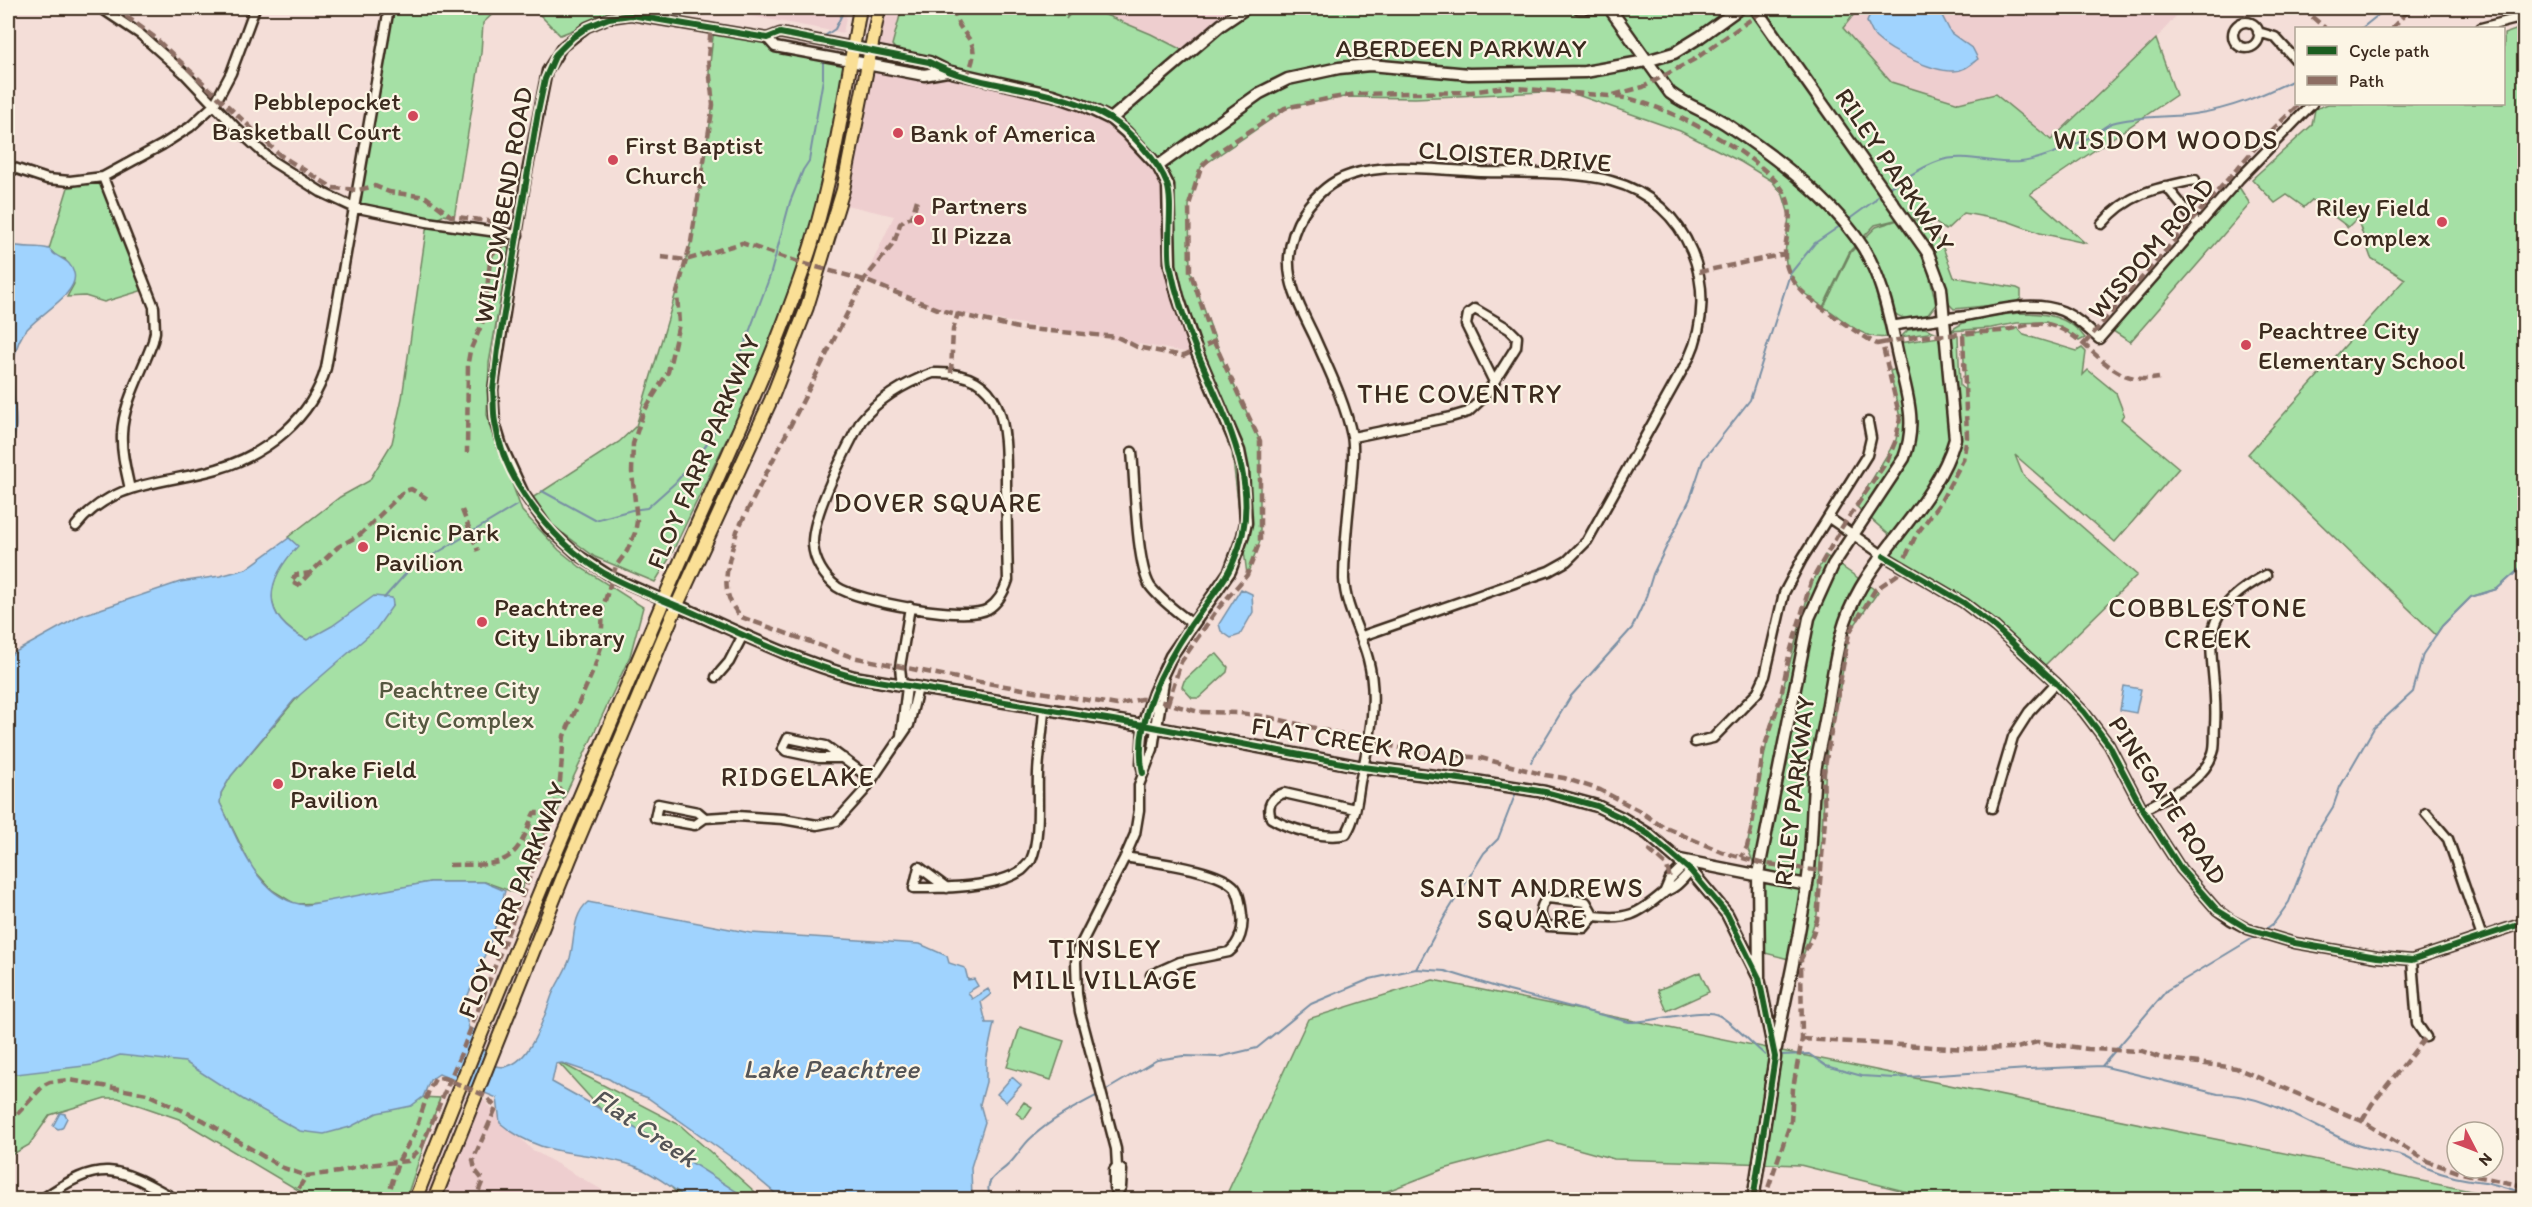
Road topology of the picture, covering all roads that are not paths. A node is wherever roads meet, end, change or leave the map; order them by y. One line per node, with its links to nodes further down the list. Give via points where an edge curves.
1 (101, 8): 24 (street, via 140,34)
2 (255, 8): 24 (street, via 231,73)
3 (389, 8): 32 (street)
4 (642, 8): 12 (street)
5 (860, 8): 17 (main road, FLOY FARR PARKWAY)
6 (879, 8): 18 (main road, FLOY FARR PARKWAY)
7 (1246, 8): 26 (street)
8 (1579, 8): 9 (street, ABERDEEN PARKWAY)
9 (1613, 8): 21 (street, RILEY PARKWAY)
10 (1740, 8): 21 (street, ABERDEEN PARKWAY, via 1674,53)
11 (1755, 8): 36 (street, RILEY PARKWAY, via 1928,253 1939,280)
12 (647, 16): 16 (street, WILLOWBEND ROAD); 35 (street, WILLOWBEND ROAD, via 620,16 587,27 566,43 550,64)
13 (2524, 17): 14 (street)
14 (2485, 27)
15 (2258, 32): 19 (street, via 2276,37)
16 (767, 38): 17 (street, WILLOWBEND ROAD, via 780,33); 20 (street, WILLOWBEND ROAD, via 775,47)
17 (853, 47): 18 (street); 20 (main road, FLOY FARR PARKWAY)
18 (872, 50): 22 (main road, FLOY FARR PARKWAY); 23 (street, via 929,62)
19 (2295, 59)
20 (850, 61): 22 (street); 48 (main road, FLOY FARR PARKWAY, via 823,202 798,284)
21 (1646, 61): 28 (street, ABERDEEN PARKWAY, via 1586,72 1469,75 1370,65 1314,73 1288,79 1260,93); 37 (street, RILEY PARKWAY, via 1670,93 1755,144 1838,216 1871,261)
22 (869, 64): 23 (street, via 924,75); 49 (main road, FLOY FARR PARKWAY, via 843,189 807,307 771,400)
23 (947, 71): 26 (street, via 1053,95)
24 (214, 105): 29 (street, via 190,127); 32 (street, via 272,161)
25 (2311, 105): 34 (street, WISDOM ROAD)
26 (1111, 119): 28 (street)
27 (8, 166): 29 (street, via 53,180)
28 (1158, 166): 51 (street, via 1168,185 1169,252 1178,297 1243,471 1243,536 1230,571)
29 (103, 177): 42 (street, via 154,307 153,341 124,419 124,464)
30 (2195, 180): 31 (street)
31 (2166, 186): 33 (street, via 2124,201); 34 (street)
32 (353, 207): 35 (street); 42 (street, via 326,368 309,406 285,432 241,459 217,469)
33 (2102, 224)
34 (2199, 226): 36 (street, WISDOM ROAD, via 2099,339 2073,317 2043,307 2006,307)
35 (518, 235): 48 (street, WILLOWBEND ROAD, via 494,390 495,423 507,460 548,528 578,555 612,578)
36 (1944, 318): 37 (street, WISDOM ROAD); 46 (street, RILEY PARKWAY, via 1955,439 1932,490)
37 (1891, 326): 45 (street, RILEY PARKWAY, via 1908,398 1910,441 1900,465)
38 (1494, 382): 38 (street, via 1516,347 1517,337 1475,309 1468,314 1466,325); 40 (street, via 1468,412)
39 (1868, 422): 43 (street, via 1871,438 1867,455)
40 (1353, 437): 53 (street, CLOISTER DRIVE, via 1344,584); 53 (street, CLOISTER DRIVE, via 1290,273 1289,256 1300,221 1313,201 1337,180 1383,169 1430,169 1612,181 1664,210 1689,245 1703,299 1695,346 1579,551 1534,578)
41 (1132, 452): 51 (street, via 1146,576 1159,595)
42 (130, 489): 44 (street, via 87,512)
43 (1829, 518): 45 (street, PINEGATE ROAD); 61 (street, via 1785,593 1765,676 1757,693 1713,738)
44 (76, 526)
45 (1853, 534): 46 (street, PINEGATE ROAD); 73 (street, RILEY PARKWAY, via 1825,579 1809,618)
46 (1884, 556): 56 (street, PINEGATE ROAD, via 1964,603); 74 (street, RILEY PARKWAY, via 1851,608 1840,641 1815,770)
47 (2265, 575): 68 (street, via 2235,593 2213,626 2213,753 2183,789)
48 (664, 600): 49 (street, FLAT CREEK ROAD); 87 (main road, FLOY FARR PARKWAY, via 484,1026)
49 (677, 605): 52 (street, FLAT CREEK ROAD); 88 (main road, FLOY FARR PARKWAY)
50 (910, 607): 50 (street, via 862,598 828,580 816,559 814,535 848,447 870,409 913,380 933,373 960,375 993,396 1004,421 1008,580 996,602 973,614); 57 (street, via 900,667)
51 (1192, 624): 54 (street)
52 (743, 635): 55 (street); 57 (street, FLAT CREEK ROAD, via 826,669)
53 (1362, 636): 63 (street, CLOISTER DRIVE, via 1374,701)
54 (1163, 675): 59 (street); 60 (street)
55 (716, 677)
56 (2056, 683): 67 (street, via 2025,717 2013,737); 68 (street, PINEGATE ROAD, via 2109,746)
57 (909, 687): 58 (street, FLAT CREEK ROAD); 65 (street, via 909,725)
58 (1044, 709): 59 (street, FLAT CREEK ROAD); 75 (street, via 1031,861 1021,871 1000,879)
59 (1143, 725): 60 (street, FLAT CREEK ROAD); 64 (street)
60 (1156, 728): 63 (street, FLAT CREEK ROAD); 64 (street, via 1153,749)
61 (1695, 742)
62 (843, 758): 62 (street, via 826,746 788,738 783,748 819,758); 65 (street)
63 (1364, 767): 66 (street, CLOISTER DRIVE); 72 (street, FLAT CREEK ROAD, via 1475,781 1597,806 1648,834)
64 (1143, 772): 71 (street, via 1137,822)
65 (872, 780): 70 (street, via 849,810 827,824 765,817)
66 (1355, 808): 66 (street, CLOISTER DRIVE, via 1284,793 1272,800 1269,812 1271,818 1291,828 1336,837 1346,834)
67 (1992, 808)
68 (2143, 810): 79 (street, PINEGATE ROAD, via 2198,890 2217,910 2254,931 2295,943)
69 (2426, 813): 78 (street, via 2448,839)
70 (705, 818): 70 (street, via 695,825 655,818 658,804)
71 (1125, 857): 80 (street, via 1222,878 1235,889 1241,907 1242,930 1229,952 1180,962); 84 (street, via 1083,937 1076,962 1077,994 1116,1149 1114,1188)
72 (1685, 865): 73 (street); 76 (street, via 1675,886 1647,908 1618,918); 81 (street, FLAT CREEK ROAD, via 1727,914)
73 (1758, 874): 74 (street); 81 (street, RILEY PARKWAY)
74 (1806, 885): 83 (street, RILEY PARKWAY)
75 (947, 888)
76 (1594, 916): 76 (street, via 1586,902 1547,898 1541,908 1543,923 1548,926 1584,928)
77 (2524, 923): 78 (street, PINEGATE ROAD)
78 (2482, 937): 79 (street, PINEGATE ROAD)
79 (2412, 960): 82 (street, via 2417,1024)
80 (1151, 975)
81 (1759, 978): 83 (street, FLAT CREEK ROAD)
82 (2426, 1037)
83 (1775, 1058): 89 (street, FLAT CREEK ROAD)
84 (1118, 1196)
85 (41, 1200): 86 (street, via 63,1184 102,1170 137,1178)
86 (177, 1200)
87 (416, 1200)
88 (434, 1200)
89 (1753, 1200)

